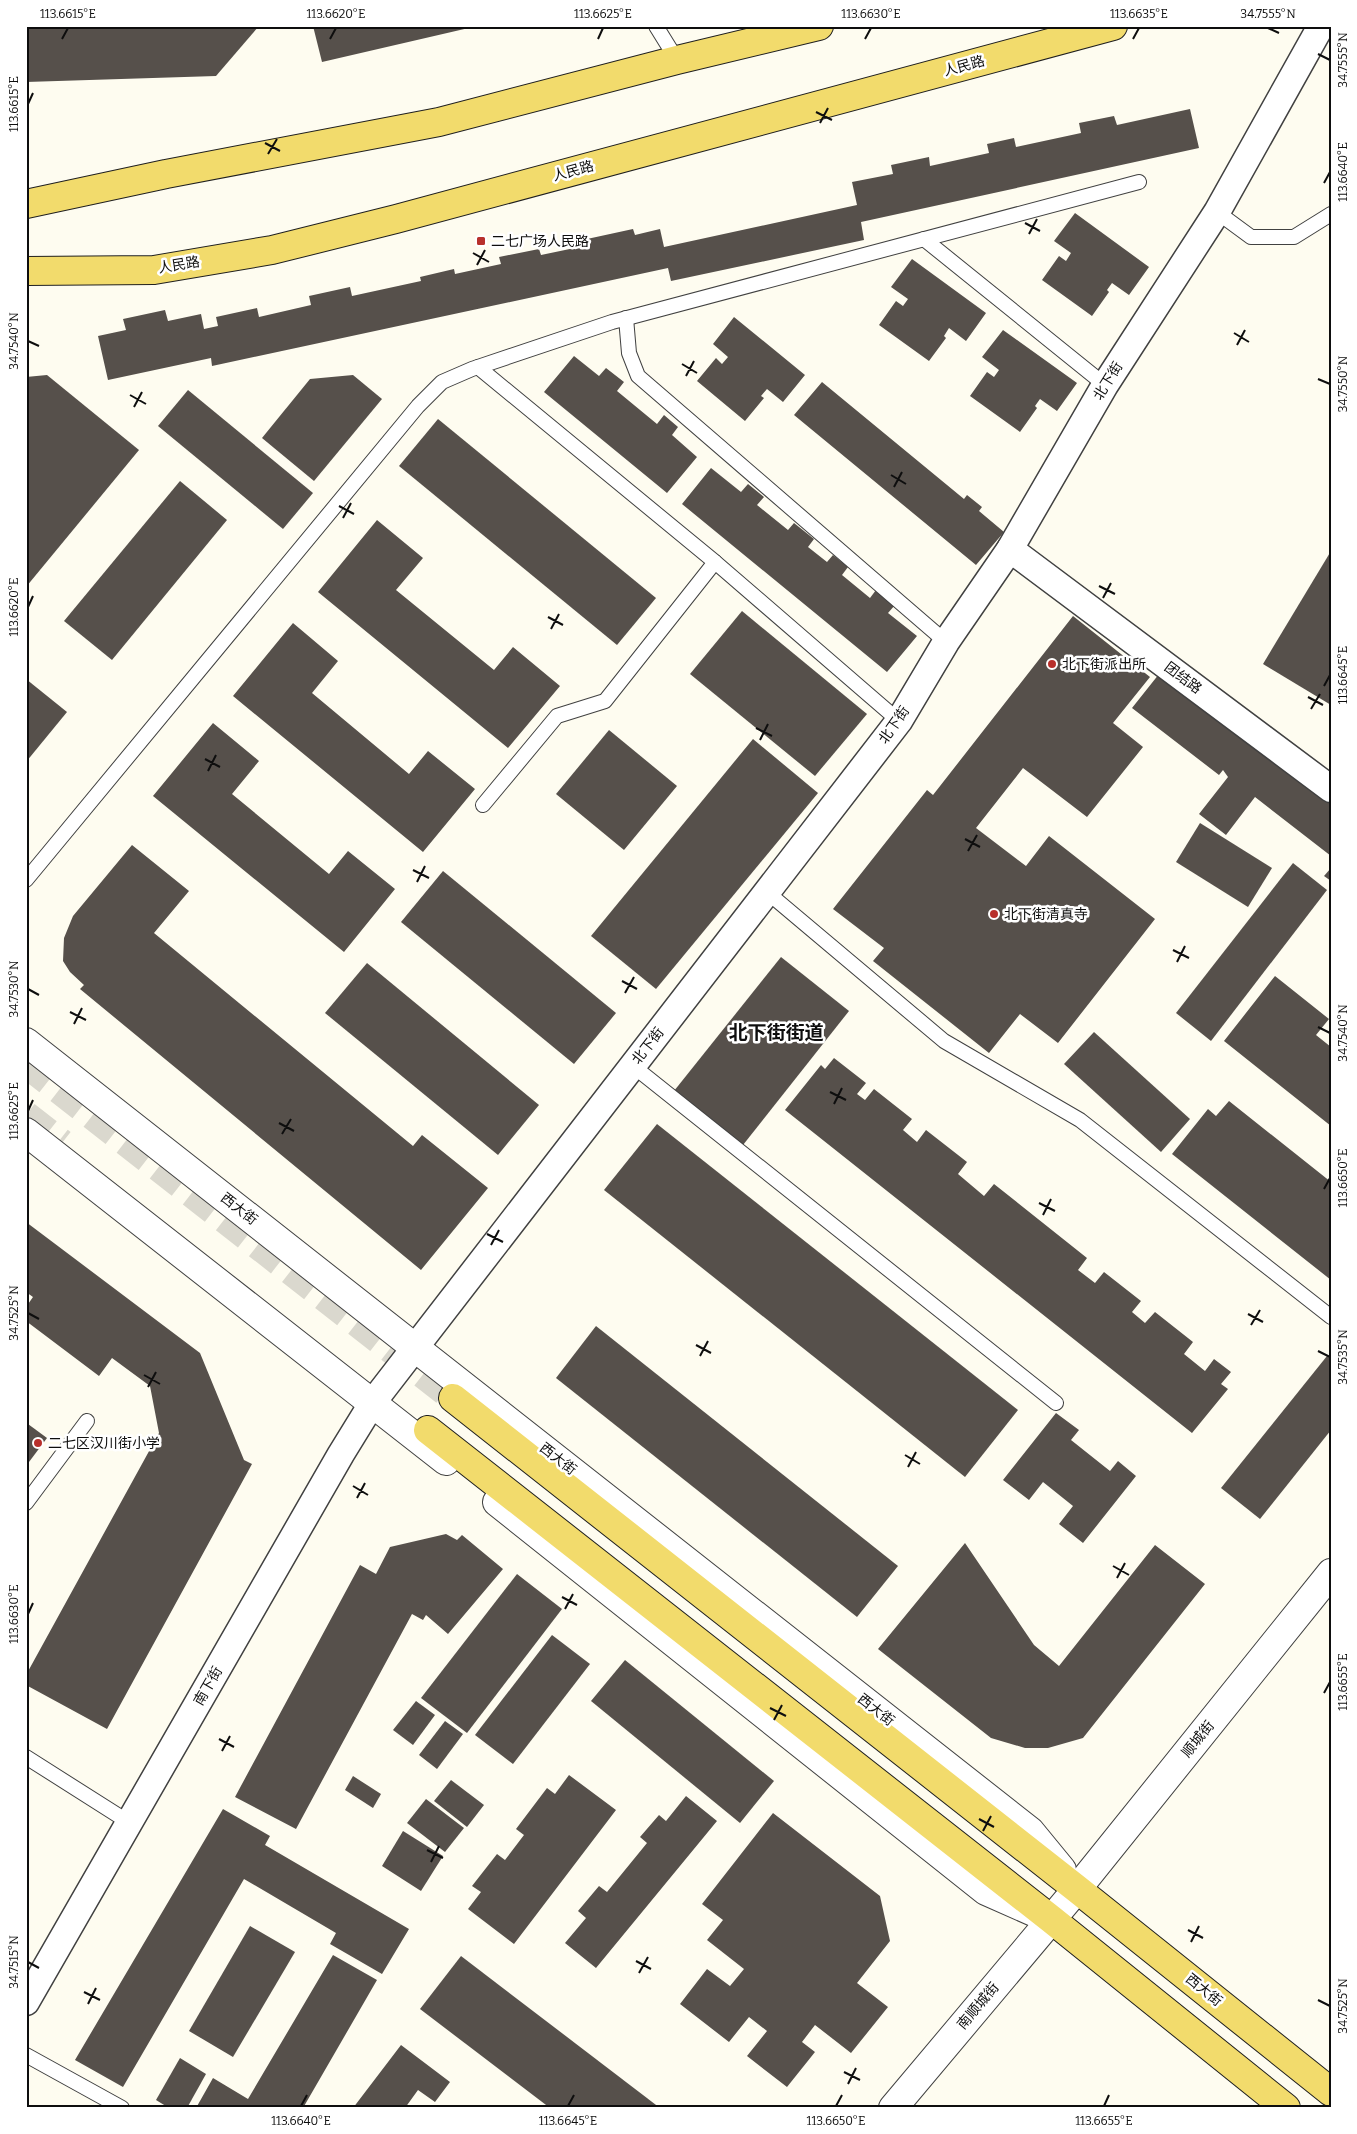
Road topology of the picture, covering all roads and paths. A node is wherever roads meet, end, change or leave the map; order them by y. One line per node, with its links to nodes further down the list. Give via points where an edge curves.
1 (656, 26): 5 (lane)
2 (819, 26): 5 (main road)
3 (1112, 26): 11 (main road, 人民路, via 272,250 154,270)
4 (1321, 26): 8 (street, 北下街)
5 (678, 60): 7 (main road, via 439,122)
6 (1138, 182): 10 (lane)
7 (26, 204)
8 (1216, 212): 9 (lane, via 1251,238 1294,236); 14 (street, 北下街)
9 (1331, 214)
10 (924, 239): 12 (lane); 14 (lane)
11 (26, 271)
12 (626, 318): 13 (lane); 17 (lane, via 629,352 638,376)
13 (478, 367): 16 (lane); 21 (lane, via 442,382 418,406)
14 (1105, 386): 15 (street, 北下街)
15 (1010, 549): 17 (street, 北下街); 19 (street, 团结路)
16 (715, 562): 18 (lane); 20 (lane, via 605,701 557,716)
17 (946, 642): 18 (street, 北下街)
18 (899, 721): 22 (street, 北下街)
19 (1331, 789)
20 (483, 805)
21 (26, 880)
22 (767, 892): 24 (street, 北下街); 26 (lane, via 944,1041 1080,1120)
23 (26, 1042): 27 (street, 西大街)
24 (633, 1066): 27 (street, 北下街); 31 (lane)
25 (26, 1132): 30 (street, 西大街)
26 (1331, 1318)
27 (416, 1348): 28 (street, 北下街); 38 (street, 西大街, via 1030,1831)
28 (395, 1374): 30 (street, 南下街)
29 (453, 1398): 38 (main road, 西大街)
30 (373, 1402): 37 (street, 南下街); 38 (street, 西大街, via 986,1892)
31 (1056, 1404)
32 (87, 1421): 34 (lane)
33 (428, 1430): 38 (main road, 西大街)
34 (26, 1503)
35 (1331, 1573): 38 (street, 顺城街)
36 (26, 1756): 37 (lane)
37 (130, 1823): 39 (street, 南下街)
38 (1064, 1904): 41 (main road, 西大街); 43 (street, 南顺城街); 44 (main road, 西大街)
39 (26, 2002)
40 (26, 2055): 42 (lane)
41 (1331, 2092)
42 (122, 2108)
43 (893, 2108)
44 (1286, 2108)

